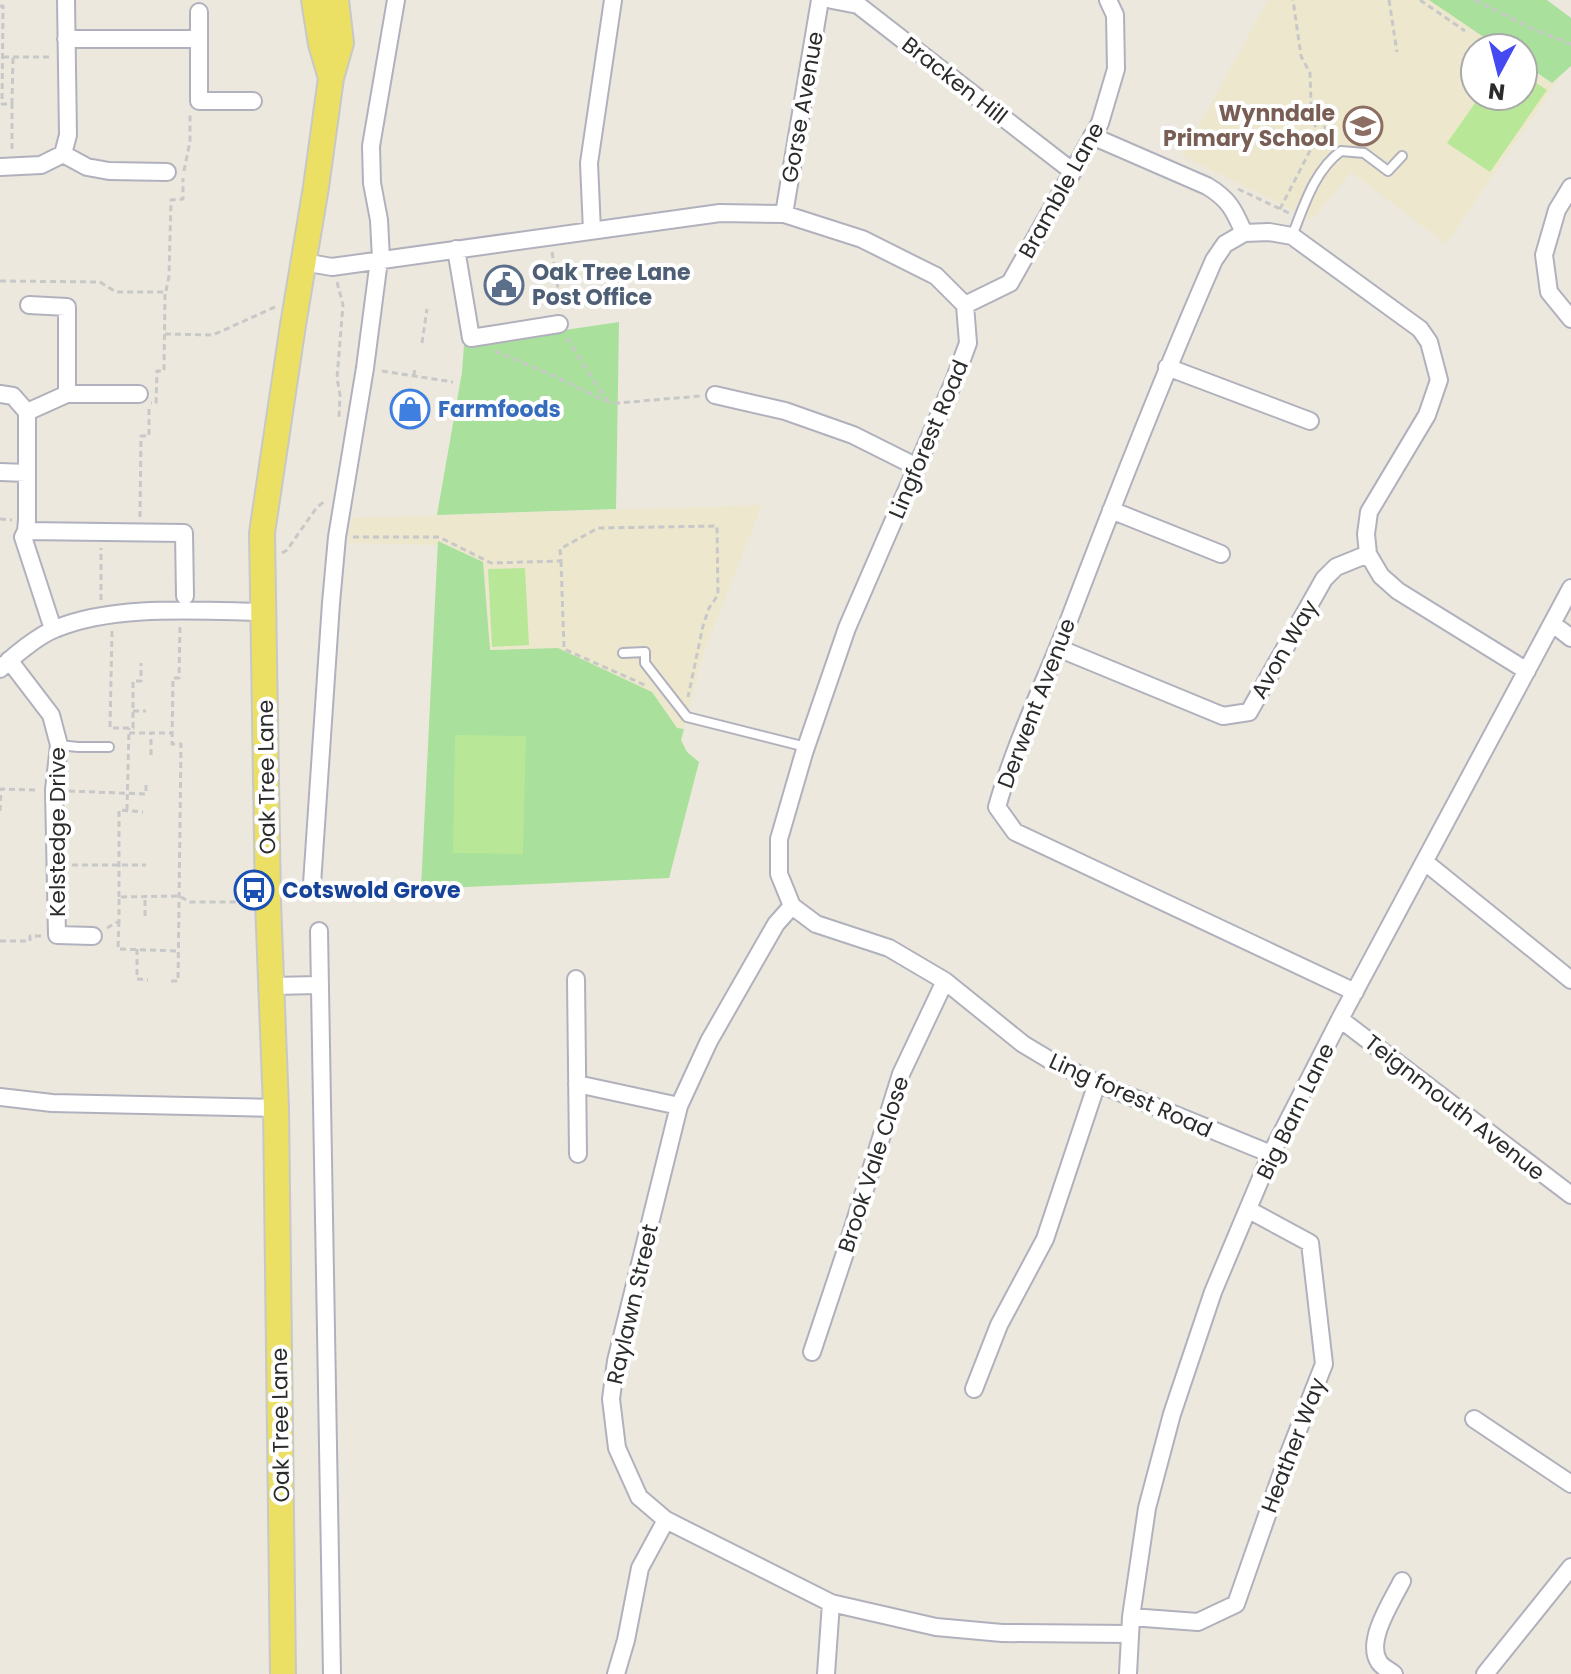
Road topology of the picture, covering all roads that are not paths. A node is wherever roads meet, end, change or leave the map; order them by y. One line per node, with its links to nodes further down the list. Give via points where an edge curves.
1 (66, 0): 10 (street)
2 (314, 0): 12 (main road, Oak Tree Lane)
3 (336, 0): 12 (main road, Oak Tree Lane, via 341,43)
4 (396, 0): 26 (street, via 371,146)
5 (613, 0): 22 (street, via 589,163)
6 (820, 0): 21 (street, Gorse Avenue)
7 (832, 0): 18 (street, Bracken Hill, via 858,5)
8 (1108, 0): 14 (street, Bramble Lane, via 1115,15 1116,69)
9 (199, 12): 11 (street)
10 (66, 39): 11 (street); 15 (street, via 68,135)
11 (199, 39): 13 (street, via 199,101)
12 (331, 78): 27 (main road, Oak Tree Lane)
13 (253, 101)
14 (1092, 136): 18 (street, Bramble Lane); 23 (street, via 1217,192 1233,208)
15 (63, 154): 17 (street, via 41,165); 19 (street, via 109,171)
16 (1402, 156): 24 (lane, via 1388,171 1364,153 1341,151 1316,179)
17 (6, 166)
18 (1072, 171): 29 (street, Bramble Lane, via 1010,283)
19 (167, 172)
20 (1571, 187): 30 (street, via 1557,210 1544,255 1549,292)
21 (784, 214): 22 (street, via 720,213); 29 (street, via 862,239 936,276)
22 (592, 231): 25 (street)
23 (1244, 233): 24 (street); 32 (street, Derwent Avenue, via 1225,244 1214,260)
24 (1292, 236): 45 (street, via 1420,329 1436,367 1439,380 1427,415 1369,512)
25 (456, 249): 26 (street); 31 (street, via 471,338)
26 (380, 260): 27 (street, via 332,267); 60 (street, via 337,537)
27 (303, 262): 48 (main road, Oak Tree Lane, via 262,533)
28 (29, 305): 34 (street, via 67,307)
29 (965, 305): 39 (street, Lingforest Road, via 968,343)
30 (1571, 319)
31 (559, 324)
32 (1167, 367): 38 (street); 42 (street, Derwent Avenue)
33 (0, 394): 37 (street, via 13,396)
34 (67, 394): 35 (street); 37 (street)
35 (139, 394)
36 (715, 395): 39 (street, via 785,411 853,435)
37 (27, 412): 41 (street)
38 (1310, 421)
39 (917, 467): 58 (street, Lingforest Road, via 847,628)
40 (0, 472): 41 (street)
41 (27, 473): 43 (street)
42 (1111, 510): 44 (street); 52 (street, Derwent Avenue)
43 (26, 531): 47 (street, via 184,533); 50 (street, via 23,537)
44 (1221, 554)
45 (1368, 554): 52 (street, Avon Way, via 1336,567 1324,579 1249,712 1223,716); 55 (street, via 1398,591)
46 (1571, 588): 49 (street, Big Barn Lane)
47 (183, 603): 48 (street); 50 (street)
48 (264, 612): 68 (main road, Oak Tree Lane)
49 (1553, 624): 51 (street); 55 (street, Big Barn Lane)
50 (53, 629): 54 (street)
51 (1571, 638)
52 (1058, 648): 69 (street, Derwent Avenue, via 997,807 1015,832)
53 (623, 653): 58 (lane, via 645,652 645,663 687,717)
54 (4, 665): 56 (street, Kelstedge Drive, via 51,715)
55 (1527, 671): 59 (street, Big Barn Lane)
56 (59, 745): 57 (lane); 63 (street, Kelstedge Drive, via 54,790 57,935)
57 (109, 747)
58 (807, 747): 61 (street, Lingforest Road, via 779,839 779,874)
59 (1425, 862): 65 (street); 69 (street, Big Barn Lane)
60 (312, 884)
61 (792, 906): 66 (street, Ling forest Road, via 816,924 889,948); 74 (street, Raylawn Street, via 776,924 709,1041)
62 (319, 931): 67 (street)
63 (93, 936)
64 (576, 979): 72 (street)
65 (1571, 980)
66 (945, 981): 71 (street, Ling forest Road, via 1023,1044); 80 (street, Brook Vale Close, via 901,1074)
67 (319, 985): 68 (street); 90 (street)
68 (272, 986): 75 (main road, Oak Tree Lane)
69 (1355, 992): 70 (street, Big Barn Lane)
70 (1340, 1019): 77 (street, Big Barn Lane); 78 (street, Teignmouth Avenue)
71 (1097, 1083): 77 (street, Ling forest Road); 81 (street, via 1045,1239 999,1325)
72 (577, 1084): 74 (street); 76 (street)
73 (0, 1097): 75 (street)
74 (679, 1106): 84 (street, Raylawn Street, via 611,1399 617,1448 628,1473 639,1497)
75 (276, 1108): 89 (main road, Oak Tree Lane)
76 (578, 1154)
77 (1271, 1154): 79 (street, Big Barn Lane)
78 (1571, 1195)
79 (1249, 1210): 88 (street, Big Barn Lane, via 1213,1292 1172,1414 1147,1508); 88 (street, Heather Way, via 1310,1243 1324,1364 1236,1604 1198,1622)
80 (812, 1352)
81 (974, 1389)
82 (1474, 1419): 83 (street)
83 (1571, 1484)
84 (666, 1520): 87 (street, Raylawn Street); 91 (street, via 640,1568)
85 (1571, 1567): 95 (street)
86 (1402, 1581): 94 (street, via 1375,1637 1380,1664)
87 (831, 1603): 88 (street, Raylawn Street, via 936,1627 1002,1633); 92 (street)
88 (1130, 1626): 93 (street, Big Barn Lane)
89 (283, 1674)
90 (332, 1674)
91 (616, 1674)
92 (826, 1674)
93 (1128, 1674)
94 (1394, 1674)
95 (1485, 1674)

